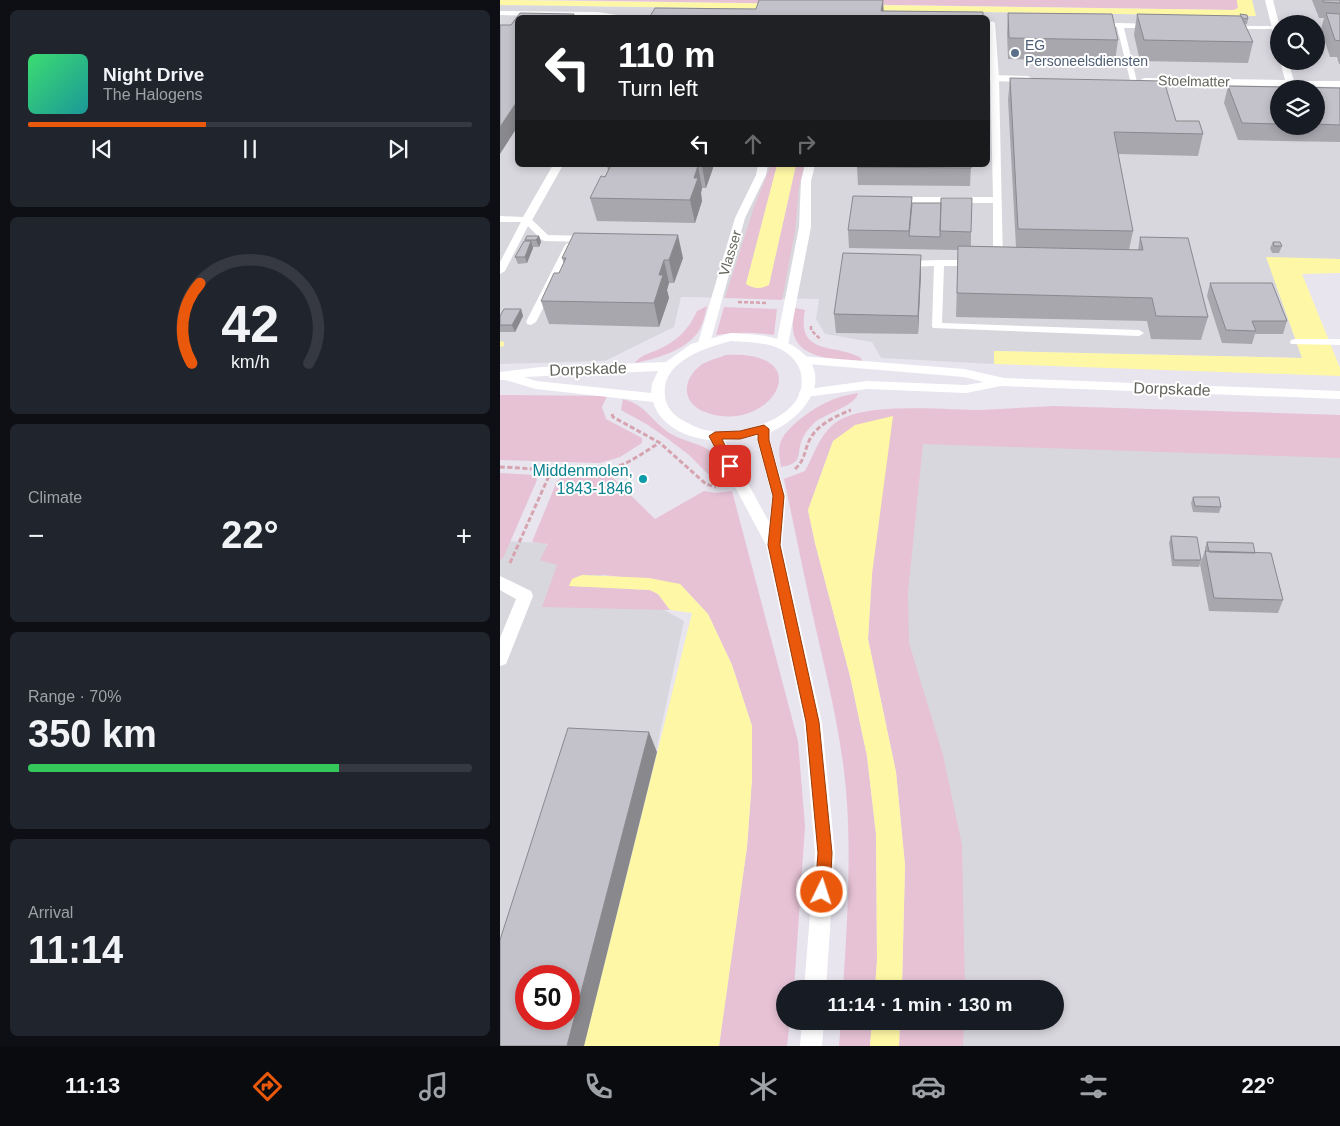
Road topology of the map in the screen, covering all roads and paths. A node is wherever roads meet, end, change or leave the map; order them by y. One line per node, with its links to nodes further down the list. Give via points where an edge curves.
1 (1269, 0): 4 (street)
2 (500, 13): 3 (street)
3 (606, 15)
4 (1273, 15)
5 (990, 23): 6 (lane); 12 (lane)
6 (1002, 23)
7 (1090, 25): 8 (lane)
8 (1120, 25): 9 (lane); 14 (lane)
9 (1159, 26)
10 (1227, 27): 11 (lane)
11 (1270, 28)
12 (991, 78): 13 (street); 18 (lane)
13 (1043, 79)
14 (1129, 80): 15 (street, Stoelmatter)
15 (1270, 83)
16 (1325, 84): 17 (street, Stoelmatter)
17 (1340, 84)
18 (992, 136): 23 (lane)
19 (557, 167): 25 (street)
20 (763, 167): 35 (street, Vlasser, via 740,218)
21 (810, 167): 36 (street, via 805,227)
22 (890, 200): 23 (lane)
23 (997, 200): 28 (lane, via 998,263)
24 (500, 219): 25 (street)
25 (527, 220): 26 (lane, via 545,238); 30 (lane)
26 (574, 239): 27 (lane); 31 (lane)
27 (593, 239)
28 (939, 263): 29 (lane); 32 (lane, via 937,326)
29 (891, 264)
30 (500, 271)
31 (530, 322)
32 (1139, 334)
33 (1295, 342): 34 (lane)
34 (1339, 342)
35 (704, 343): 36 (street, via 731,337 758,338); 38 (street)
36 (782, 345): 37 (street)
37 (802, 360): 40 (street, Dorpskade, via 964,373); 41 (street, via 809,381)
38 (668, 366): 39 (street, Dorpskade, via 541,370); 43 (street, via 657,387)
39 (504, 377): 43 (street, Dorpskade, via 536,385)
40 (1004, 382): 41 (street, Dorpskade, via 966,389 867,385); 42 (street, Dorpskade)
41 (806, 393): 44 (street, via 798,407)
42 (1340, 395)
43 (657, 398): 45 (street, via 669,419 697,433)
44 (764, 429): 45 (street, via 740,435); 49 (street, via 778,496)
45 (715, 436): 49 (street)
46 (660, 442): 48 (path, via 613,468 596,471)
47 (500, 467): 48 (path)
48 (552, 469): 50 (path)
49 (774, 545): 52 (street, via 812,722 825,853)
50 (501, 582): 51 (street, via 525,596)
51 (500, 659)
52 (816, 980)
53 (812, 1030): 54 (street)
54 (811, 1046)

